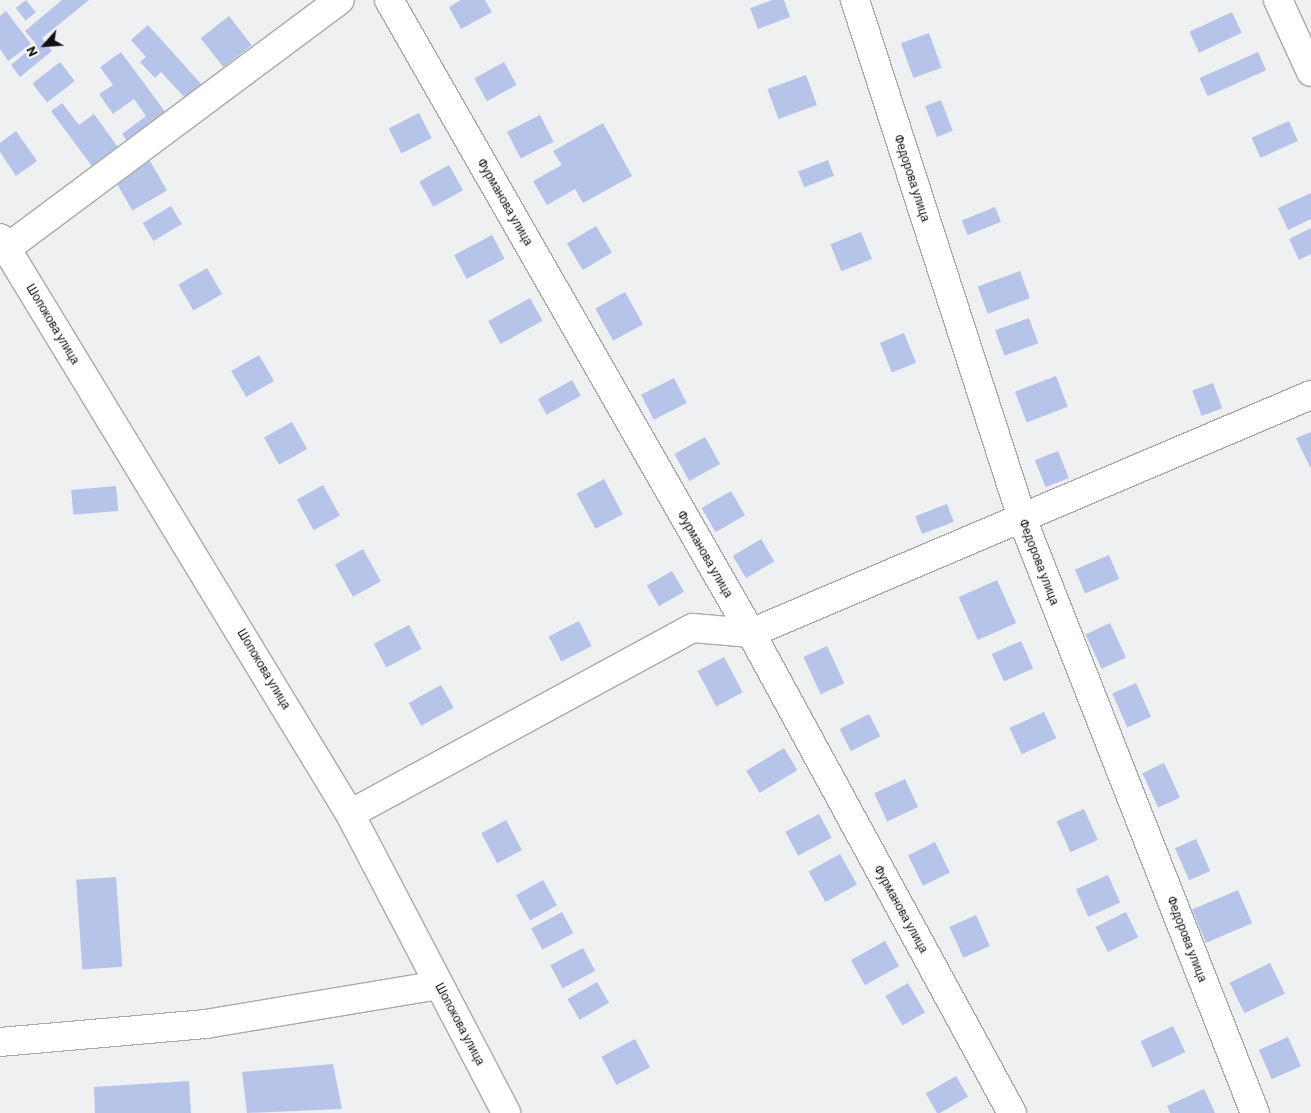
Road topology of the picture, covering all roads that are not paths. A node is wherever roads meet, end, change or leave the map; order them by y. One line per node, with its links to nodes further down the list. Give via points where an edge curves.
1 (340, 0): 6 (street)
2 (389, 0): 9 (street, Фурманова улица)
3 (855, 0): 8 (street, Федорова улица)
4 (1278, 0): 5 (street)
5 (1311, 72)
6 (3, 243): 10 (street, Шопокова улица)
7 (1311, 395): 8 (street)
8 (1023, 521): 9 (street); 15 (street, Федорова улица)
9 (751, 633): 10 (street, via 692,628); 14 (street, Фурманова улица)
10 (350, 814): 11 (street, Шопокова улица)
11 (439, 985): 12 (street, via 206,1024); 13 (street, Шопокова улица)
12 (0, 1042)
13 (506, 1113)
14 (1012, 1113)
15 (1255, 1113)

